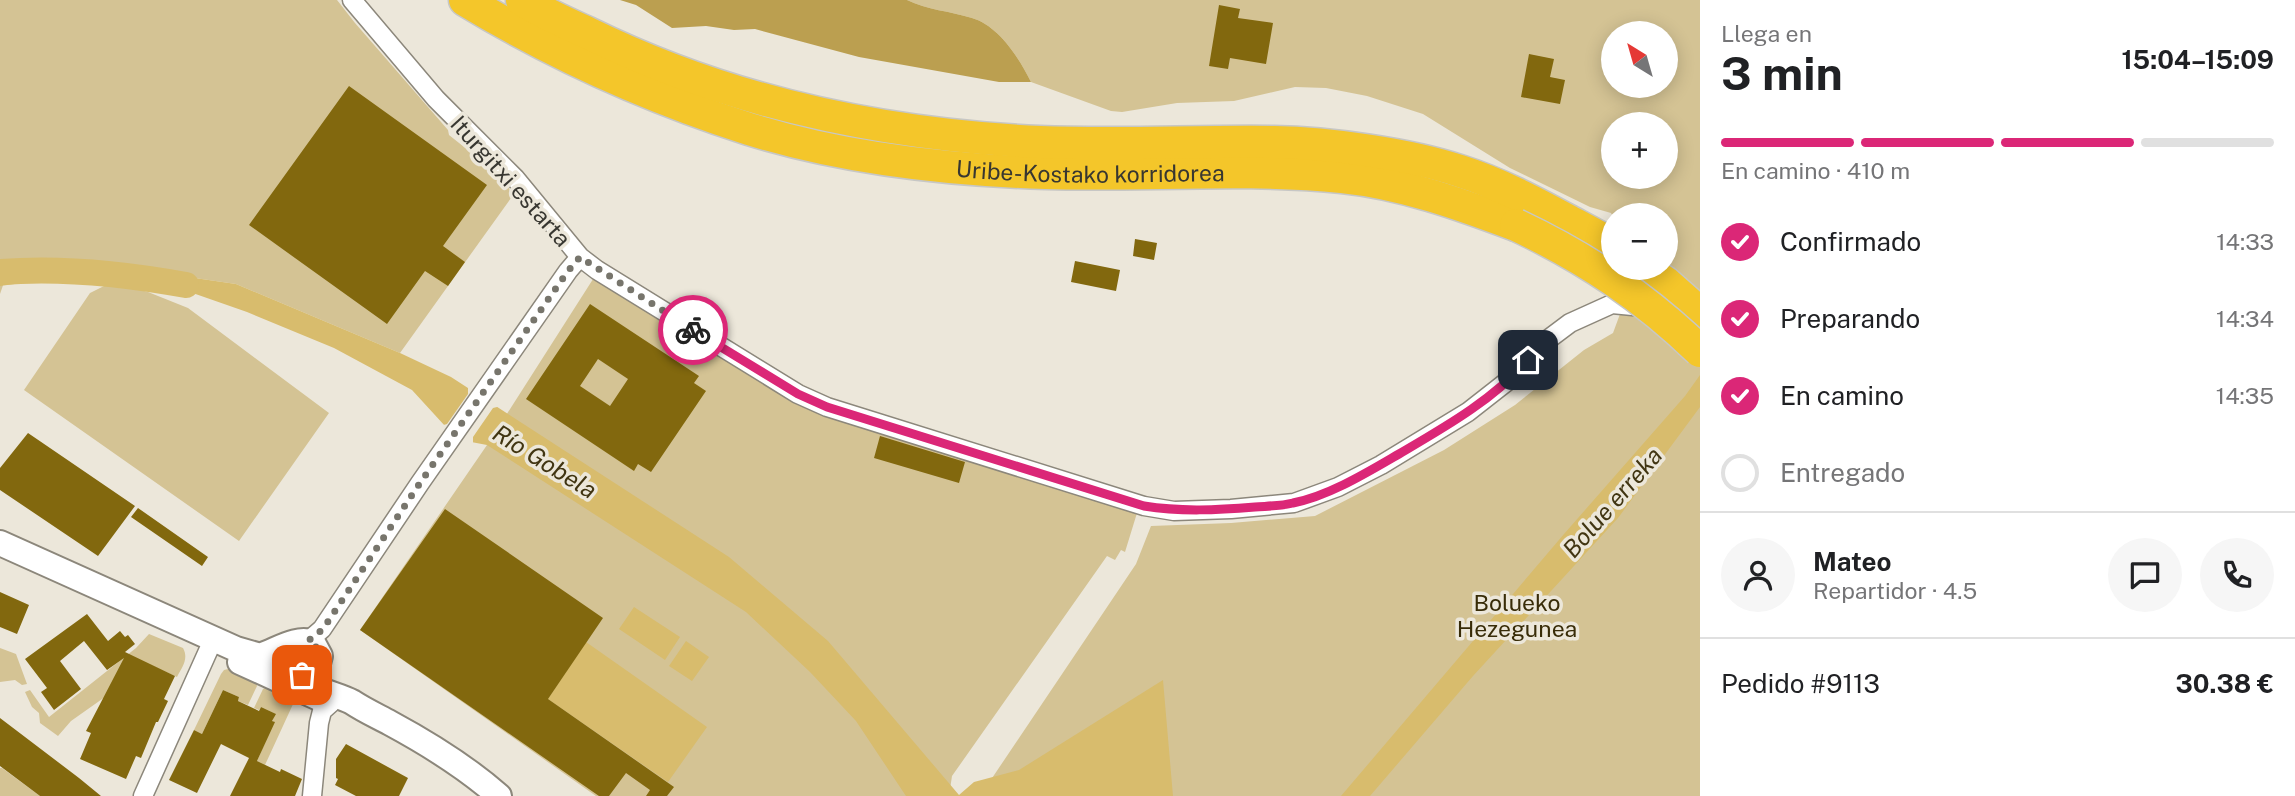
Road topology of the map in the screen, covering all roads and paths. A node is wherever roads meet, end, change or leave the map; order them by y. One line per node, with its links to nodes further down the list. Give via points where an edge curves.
1 (352, 0): 5 (street, Iturgitxi estarta)
2 (465, 0): 8 (highway, Uribe-Kostako korridorea, bridge, via 522,34 631,86 750,129 816,146 924,163 1044,173 1344,177 1449,200 1517,225 1616,280)
3 (522, 0): 4 (highway, Uribe-Kostako korridorea, via 685,75 748,96 845,119 953,136 1041,142 1277,142 1352,149 1460,170 1530,200)
4 (1601, 239)
5 (580, 257): 7 (street, Iturgitxi estarta, via 798,394 827,407 1144,506 1174,511 1294,503 1338,487 1468,412 1570,323 1612,304); 11 (street, via 323,629)
6 (1662, 280): 7 (highway)
7 (1697, 314)
8 (1700, 351)
9 (0, 543): 10 (street)
10 (213, 640): 11 (street, via 236,649); 12 (street, via 230,658); 13 (street)
11 (295, 657): 12 (street, via 312,685)
12 (346, 704): 14 (street, via 322,711); 15 (street, via 439,751)
13 (143, 796)
14 (312, 796)
15 (499, 796)

